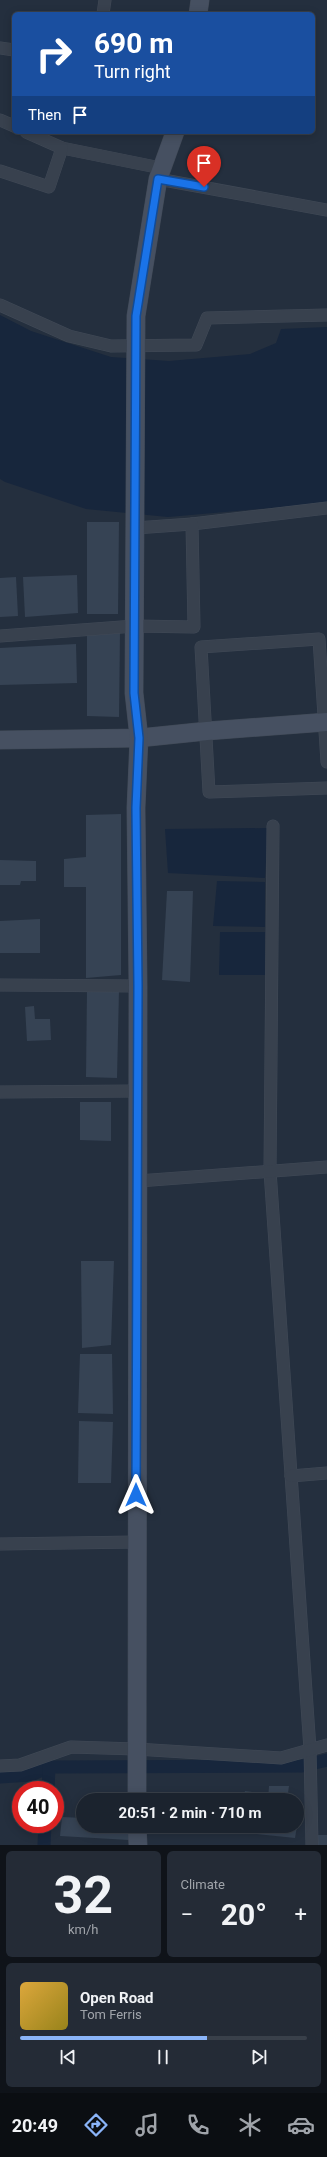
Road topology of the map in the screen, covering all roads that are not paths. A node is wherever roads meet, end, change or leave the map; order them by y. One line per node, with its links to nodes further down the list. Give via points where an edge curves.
1 (105, 0): 3 (street)
2 (200, 0): 4 (street)
3 (103, 12)
4 (198, 12)
5 (0, 48): 6 (street)
6 (12, 50)
7 (0, 120): 8 (street)
8 (12, 125)
9 (30, 134): 11 (street)
10 (174, 134): 13 (street)
11 (62, 148): 12 (street, via 49,187); 13 (street)
12 (0, 171)
13 (160, 174): 14 (street); 17 (street, via 136,316)
14 (327, 210)
15 (0, 305): 17 (street, via 69,336 111,346)
16 (327, 315): 17 (street, via 207,318 196,345)
17 (136, 345): 19 (street)
18 (327, 508): 20 (street)
19 (135, 524): 20 (street); 21 (street)
20 (192, 524): 22 (street)
21 (135, 626): 22 (street); 23 (street); 27 (street, via 134,693)
22 (194, 627): 24 (street)
23 (0, 636)
24 (201, 647): 25 (street, via 319,639); 26 (street)
25 (326, 722): 26 (street); 29 (street)
26 (207, 731): 27 (street); 30 (street, via 209,792)
27 (139, 738): 28 (street); 33 (street, via 136,808)
28 (0, 740)
29 (327, 762)
30 (327, 788)
31 (273, 826): 37 (street)
32 (0, 985): 33 (street)
33 (138, 986): 34 (street)
34 (137, 1091): 35 (street); 38 (street)
35 (0, 1092)
36 (327, 1167): 37 (street)
37 (270, 1171): 38 (street); 40 (street)
38 (138, 1181): 41 (street)
39 (327, 1473): 40 (street)
40 (291, 1476): 45 (street)
41 (136, 1542): 42 (street); 44 (street)
42 (0, 1544)
43 (327, 1745): 45 (street)
44 (136, 1751): 45 (street, via 281,1758); 46 (street, via 71,1747 20,1765); 47 (street)
45 (310, 1752): 50 (street)
46 (0, 1766)
47 (137, 1793)
48 (137, 1833): 49 (street)
49 (138, 1845)
50 (312, 1845)

